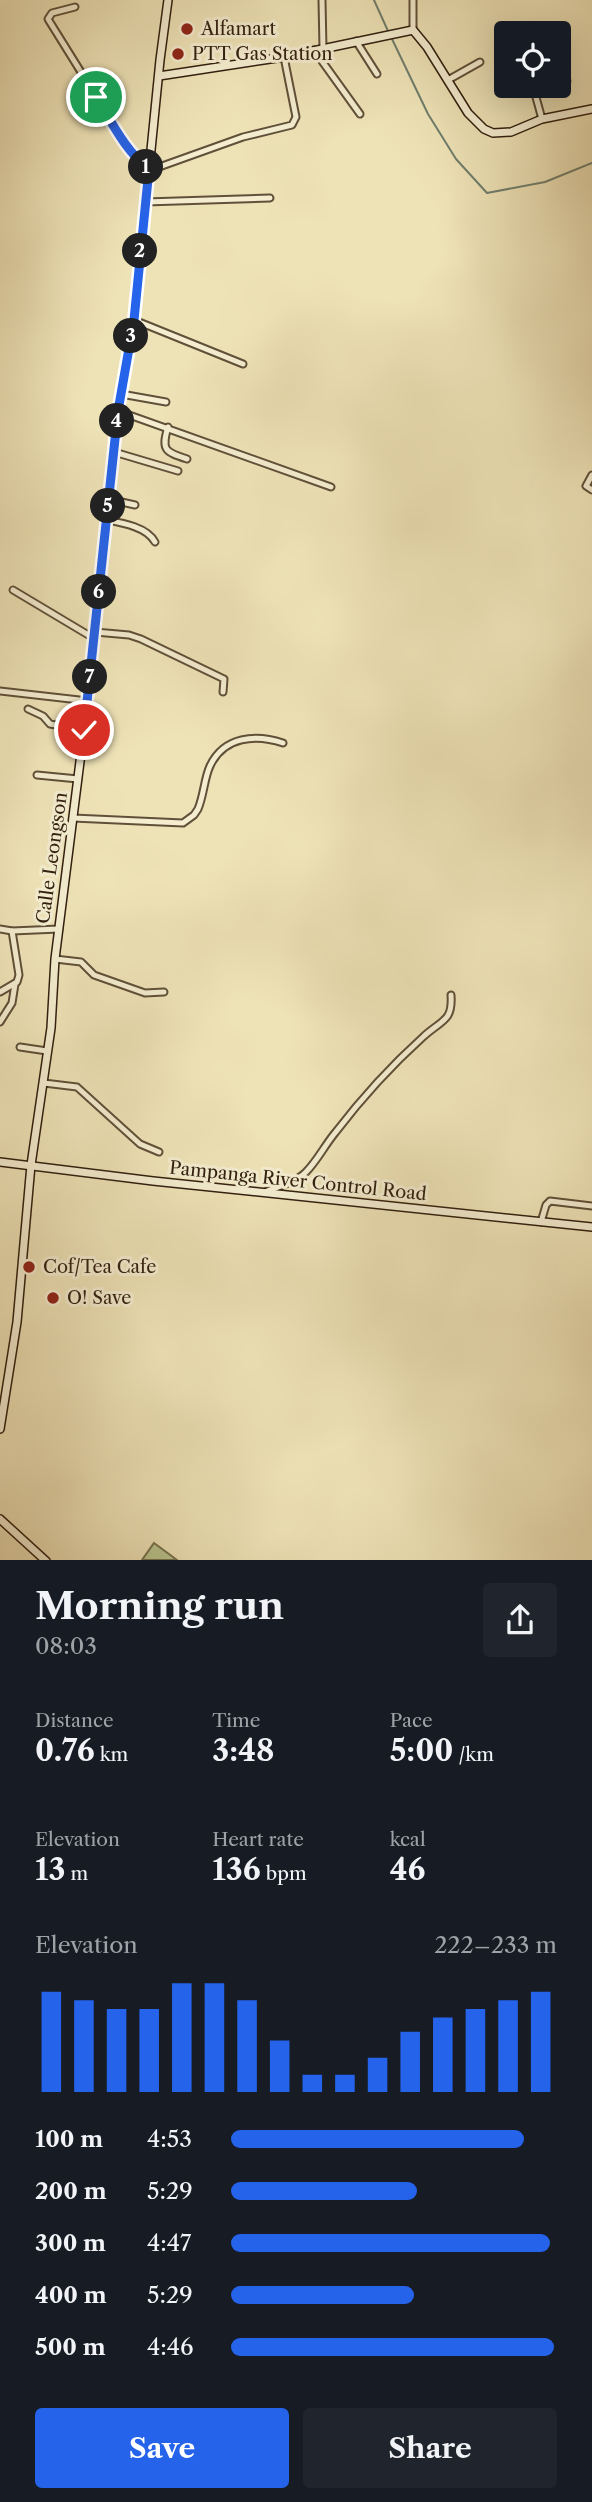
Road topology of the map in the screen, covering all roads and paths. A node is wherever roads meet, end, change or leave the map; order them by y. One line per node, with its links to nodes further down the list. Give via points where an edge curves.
1 (168, 0): 12 (main road, Calle Leongson)
2 (322, 0): 7 (street)
3 (413, 0): 5 (street)
4 (75, 7): 14 (street, via 47,17)
5 (411, 30): 6 (main road); 13 (main road, via 428,47)
6 (356, 41): 7 (main road); 11 (street)
7 (323, 48): 8 (main road)
8 (314, 50): 9 (main road); 18 (street)
9 (284, 57): 12 (main road); 20 (street, via 296,117 292,125 243,136)
10 (480, 62): 13 (street)
11 (377, 74)
12 (159, 76): 20 (main road, Calle Leongson)
13 (447, 80): 19 (main road, via 468,113 493,133 511,132)
14 (91, 88): 15 (street); 20 (street, via 122,138)
15 (114, 88)
16 (536, 98): 19 (street)
17 (592, 108): 19 (main road)
18 (360, 114)
19 (542, 119)
20 (149, 170): 22 (main road, Calle Leongson)
21 (270, 198): 22 (street)
22 (145, 202): 23 (main road, Calle Leongson)
23 (134, 320): 24 (street); 25 (main road, Calle Leongson)
24 (243, 364)
25 (121, 394): 26 (street); 27 (main road, Calle Leongson)
26 (166, 401)
27 (118, 411): 28 (street); 29 (main road, Calle Leongson)
28 (168, 427): 30 (street, via 165,448); 33 (street)
29 (114, 452): 31 (street); 35 (main road, Calle Leongson)
30 (187, 459)
31 (178, 471)
32 (592, 475): 34 (street, via 586,486)
33 (331, 488)
34 (592, 490)
35 (108, 499): 36 (street); 37 (main road, Calle Leongson)
36 (135, 505)
37 (106, 520): 38 (street, via 131,526); 40 (main road, Calle Leongson)
38 (155, 542)
39 (13, 590): 40 (street)
40 (95, 635): 42 (street, via 129,635 152,643 220,676 225,682); 43 (main road, Calle Leongson)
41 (0, 691): 43 (street)
42 (223, 692)
43 (88, 701): 45 (main road, Calle Leongson)
44 (28, 709): 45 (street, via 52,725)
45 (84, 730): 48 (main road, Calle Leongson)
46 (283, 743): 49 (street, via 260,737 228,744 210,766 198,809 183,823)
47 (37, 775): 48 (street)
48 (78, 779): 49 (main road, Calle Leongson)
49 (73, 818): 51 (main road, Calle Leongson)
50 (0, 929): 52 (street)
51 (58, 929): 52 (street); 53 (main road, Calle Leongson)
52 (12, 931): 54 (street, via 19,975)
53 (55, 959): 56 (street, via 80,962 94,975 145,993); 60 (main road, Calle Leongson)
54 (15, 984): 55 (street); 58 (street, via 12,1003)
55 (0, 992)
56 (164, 992)
57 (451, 995): 65 (street, via 449,1017 368,1093 307,1172)
58 (0, 1022)
59 (20, 1047): 60 (street)
60 (47, 1051): 61 (main road, Calle Leongson)
61 (44, 1083): 62 (street, via 77,1087 140,1144); 64 (main road, Calle Leongson)
62 (159, 1152)
63 (0, 1162): 64 (main road, Pampanga River Control Road)
64 (31, 1165): 65 (main road, Pampanga River Control Road); 69 (main road, Calle Leongson, via 17,1322)
65 (267, 1191): 67 (main road, Pampanga River Control Road)
66 (592, 1206): 67 (street, via 550,1201)
67 (541, 1222): 68 (main road, Pampanga River Control Road)
68 (592, 1227)
69 (0, 1429)
70 (1, 1523): 71 (main road)
71 (46, 1560)

